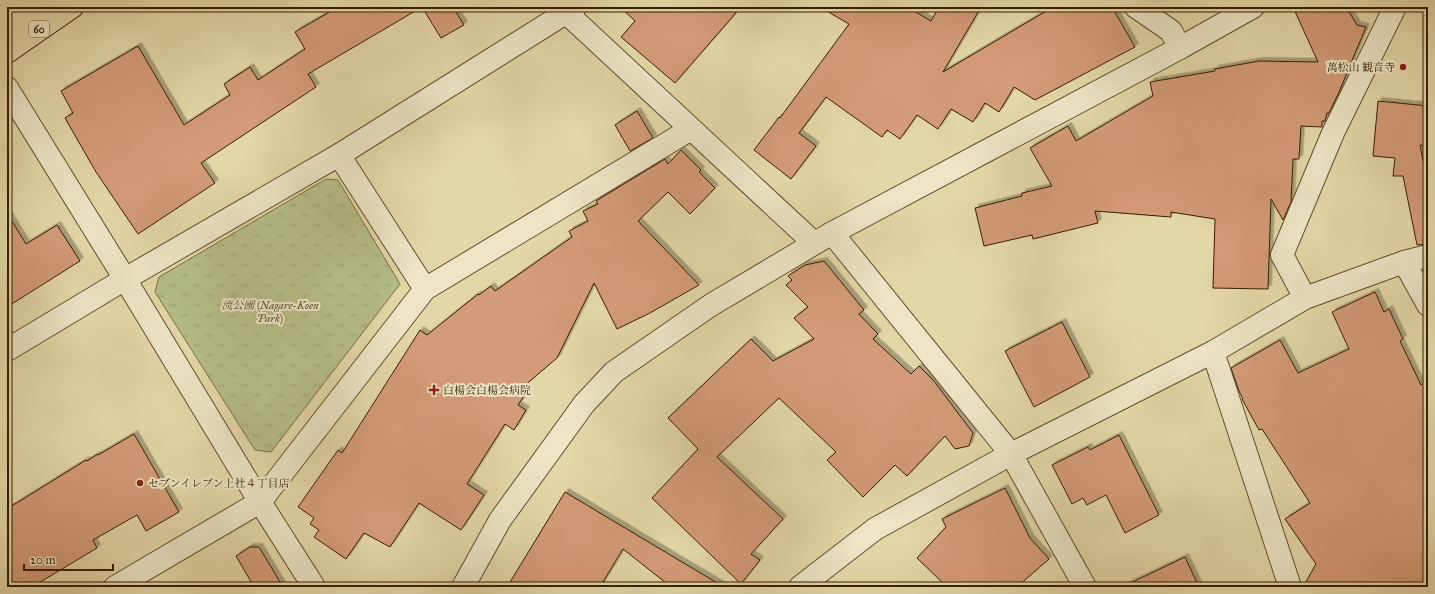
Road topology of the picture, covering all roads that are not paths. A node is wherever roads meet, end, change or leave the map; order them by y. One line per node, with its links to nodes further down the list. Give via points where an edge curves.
1 (36, 7): 7 (main road)
2 (72, 7): 9 (main road, 60)
3 (1136, 7): 8 (street, via 1171,32)
4 (1252, 7): 8 (street)
5 (1395, 7): 18 (street, via 1333,133 1282,256)
6 (567, 9): 11 (street); 12 (street)
7 (7, 30)
8 (1180, 48): 13 (street)
9 (7, 52)
10 (7, 88): 16 (street)
11 (691, 129): 13 (street); 17 (street)
12 (339, 155): 16 (street); 17 (street)
13 (823, 238): 22 (street); 26 (street, via 710,305 614,372 584,404 500,520)
14 (1428, 256): 15 (street)
15 (1404, 262): 18 (street); 19 (street)
16 (125, 279): 20 (street); 23 (street)
17 (425, 289): 23 (street)
18 (1305, 298): 21 (street)
19 (1428, 305)
20 (7, 350)
21 (1213, 352): 22 (street); 29 (street)
22 (1011, 454): 27 (street, via 875,529); 28 (street)
23 (260, 502): 24 (street); 25 (street)
24 (115, 587)
25 (314, 587)
26 (463, 587)
27 (800, 587)
28 (1085, 587)
29 (1290, 587)

